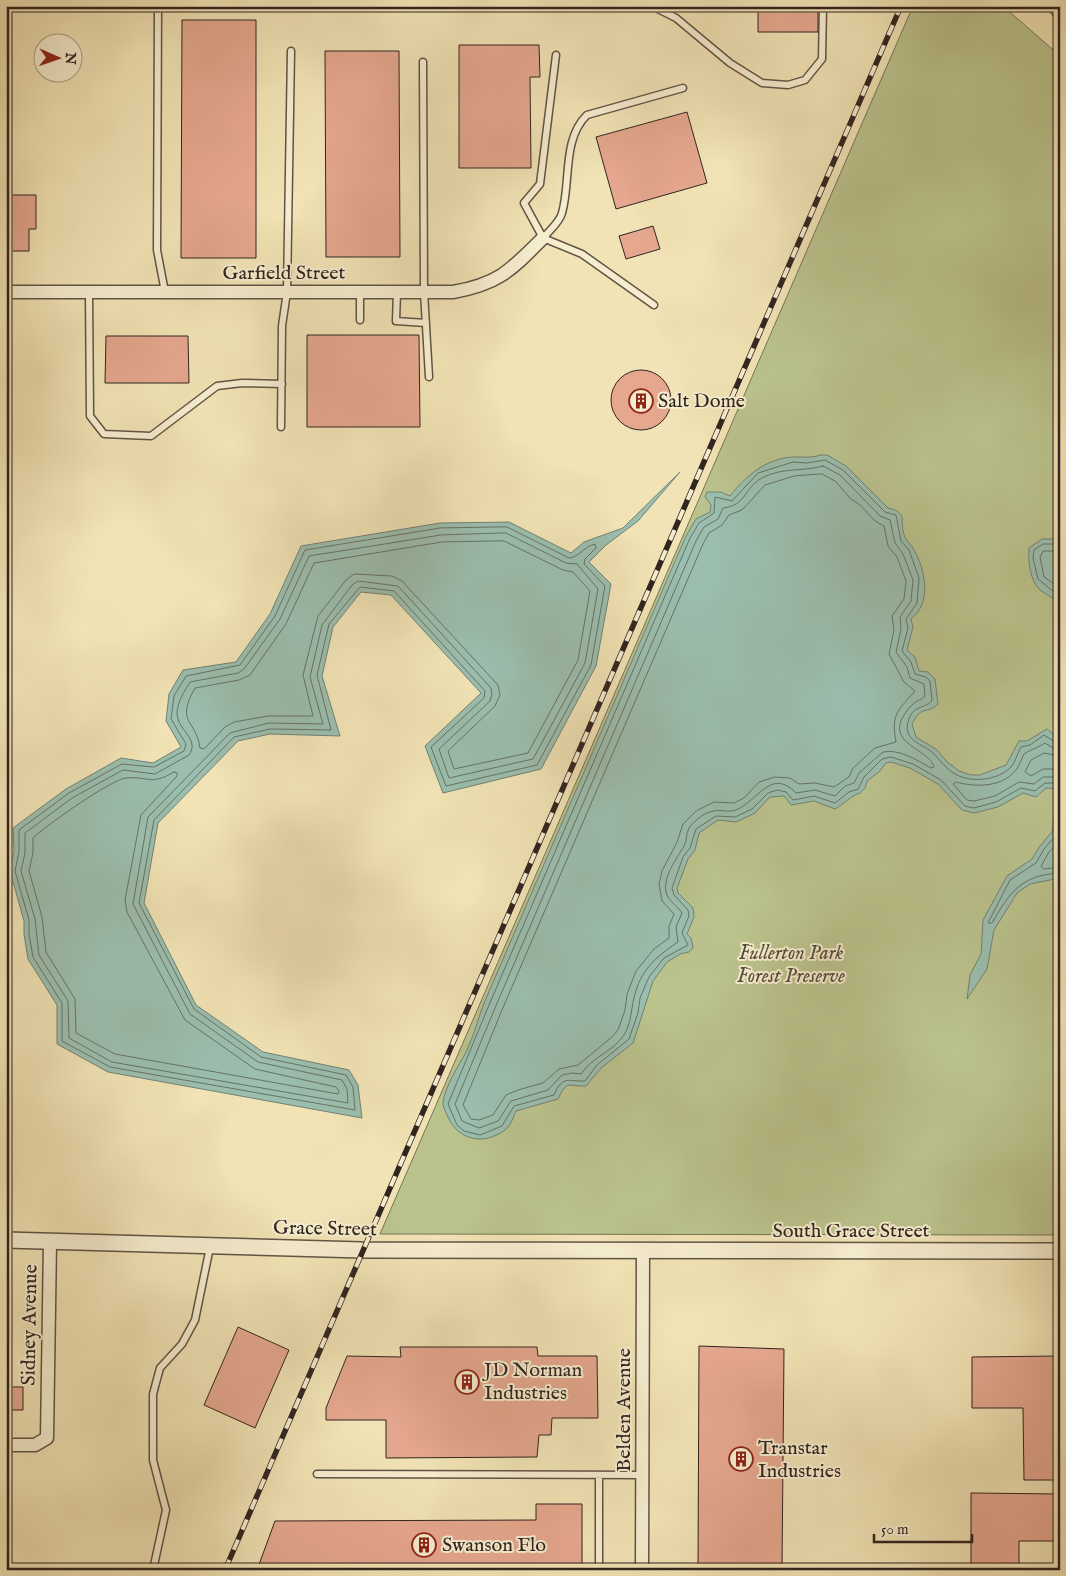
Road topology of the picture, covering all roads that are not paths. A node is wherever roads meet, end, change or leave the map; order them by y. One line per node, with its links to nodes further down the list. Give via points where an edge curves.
1 (158, 6): 11 (lane, via 157,250)
2 (652, 6): 3 (lane, via 676,18 730,63 762,83 788,84 805,80 822,59)
3 (823, 6)
4 (291, 51): 12 (lane)
5 (556, 56): 8 (lane, via 540,184 524,202)
6 (423, 62): 15 (lane)
7 (684, 88): 8 (lane, via 586,115 578,124 567,170 562,215)
8 (543, 238): 15 (street, Garfield Street, via 501,277 470,289); 16 (lane, via 582,254)
9 (6, 292): 10 (street, Garfield Street)
10 (90, 292): 11 (street, Garfield Street); 20 (lane, via 90,416 104,434 151,436 217,386)
11 (165, 292): 12 (street, Garfield Street)
12 (287, 292): 13 (street, Garfield Street); 20 (lane, via 283,309)
13 (360, 292): 14 (street, Garfield Street); 17 (lane)
14 (397, 292): 15 (street, Garfield Street); 18 (lane, via 396,321)
15 (424, 292): 18 (lane)
16 (654, 305)
17 (360, 320)
18 (426, 323): 19 (lane)
19 (429, 378)
20 (282, 384): 21 (lane)
21 (281, 427)
22 (6, 1240): 23 (street, Grace Street)
23 (50, 1242): 24 (street, Grace Street); 27 (street, Sidney Avenue, via 47,1438 35,1445)
24 (210, 1247): 25 (street, Grace Street); 31 (lane, via 195,1320 182,1344 160,1368 153,1394 153,1460 166,1510)
25 (643, 1250): 26 (street, South Grace Street); 30 (street, Belden Avenue)
26 (1060, 1252)
27 (6, 1445)
28 (317, 1474): 29 (lane)
29 (599, 1475): 30 (lane); 32 (lane)
30 (643, 1475): 33 (street, Belden Avenue)
31 (153, 1570)
32 (599, 1570)
33 (642, 1570)

